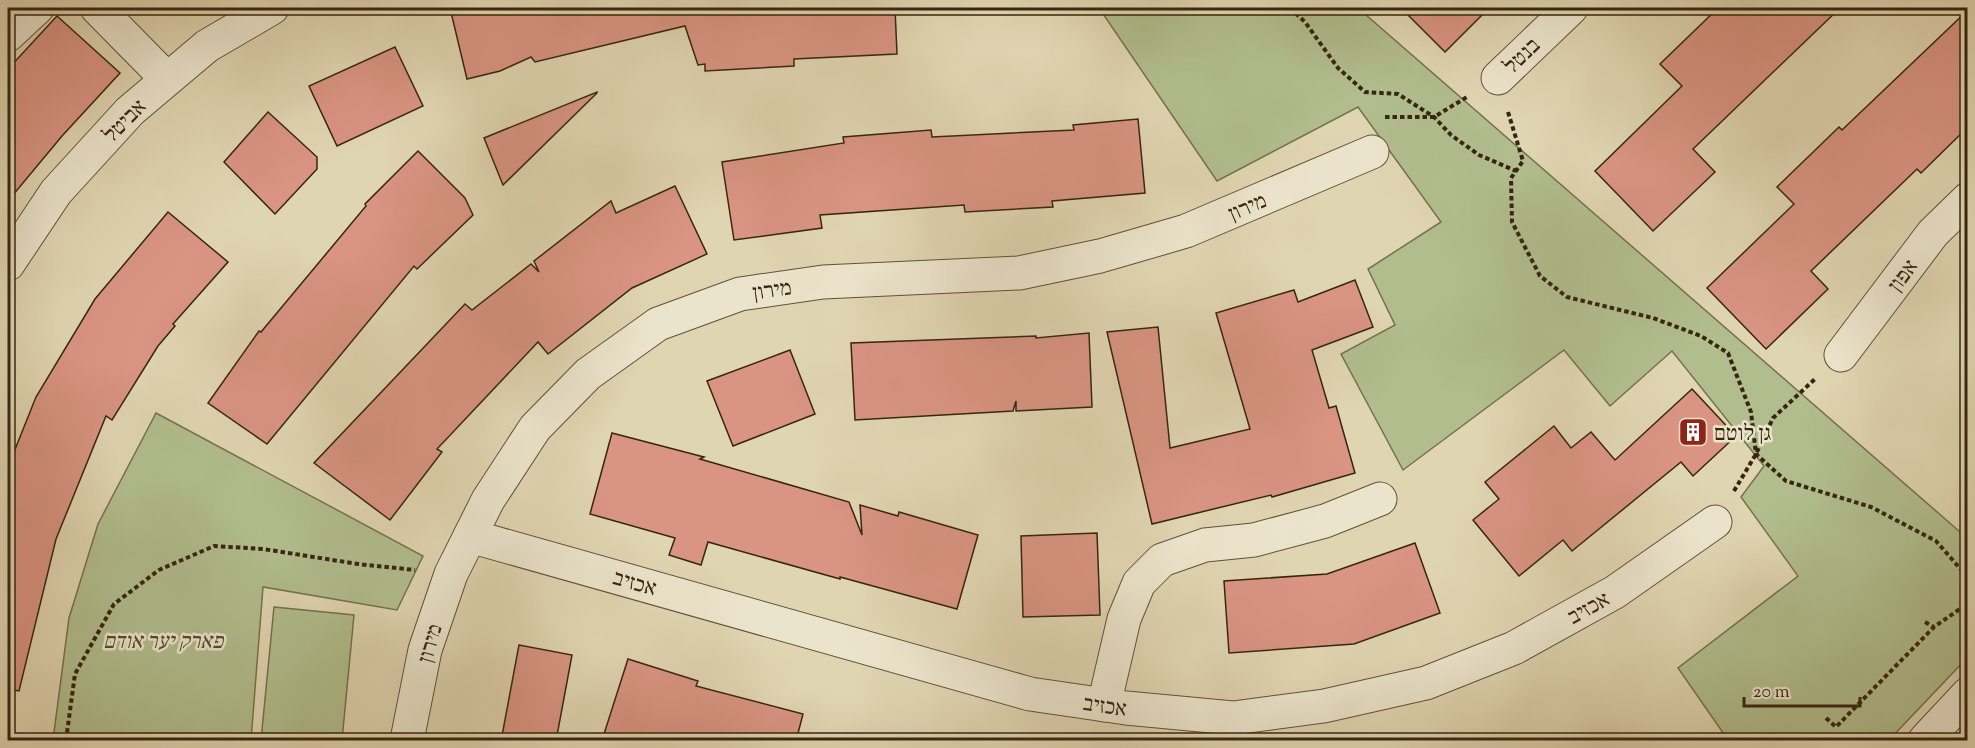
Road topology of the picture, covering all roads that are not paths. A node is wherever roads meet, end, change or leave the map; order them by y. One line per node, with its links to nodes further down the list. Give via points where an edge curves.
1 (37, 8): 5 (street)
2 (97, 8): 7 (street)
3 (272, 8): 7 (street, אביטל, via 207,46)
4 (1571, 8): 6 (street, בנטל)
5 (8, 36)
6 (1498, 78)
7 (167, 79): 10 (street, אביטל, via 130,111 56,192)
8 (1372, 152): 14 (street, מירון, via 1186,231 1100,256 1019,273 823,282 740,294 658,324 588,374 535,428 488,500)
9 (1968, 199): 11 (street, אפון, via 1933,233)
10 (11, 251)
11 (1841, 355)
12 (1380, 499): 16 (street, via 1325,521 1254,540 1205,545 1162,560 1139,583 1124,619)
13 (1715, 522): 16 (street, אכזיב, via 1615,592 1565,620 1514,648 1426,682 1324,706 1233,718)
14 (470, 536): 16 (street, אכזיב, via 1030,694); 17 (street, מירון, via 451,574 425,650)
15 (1968, 694): 18 (street)
16 (1104, 705)
17 (407, 741)
18 (1925, 741)

